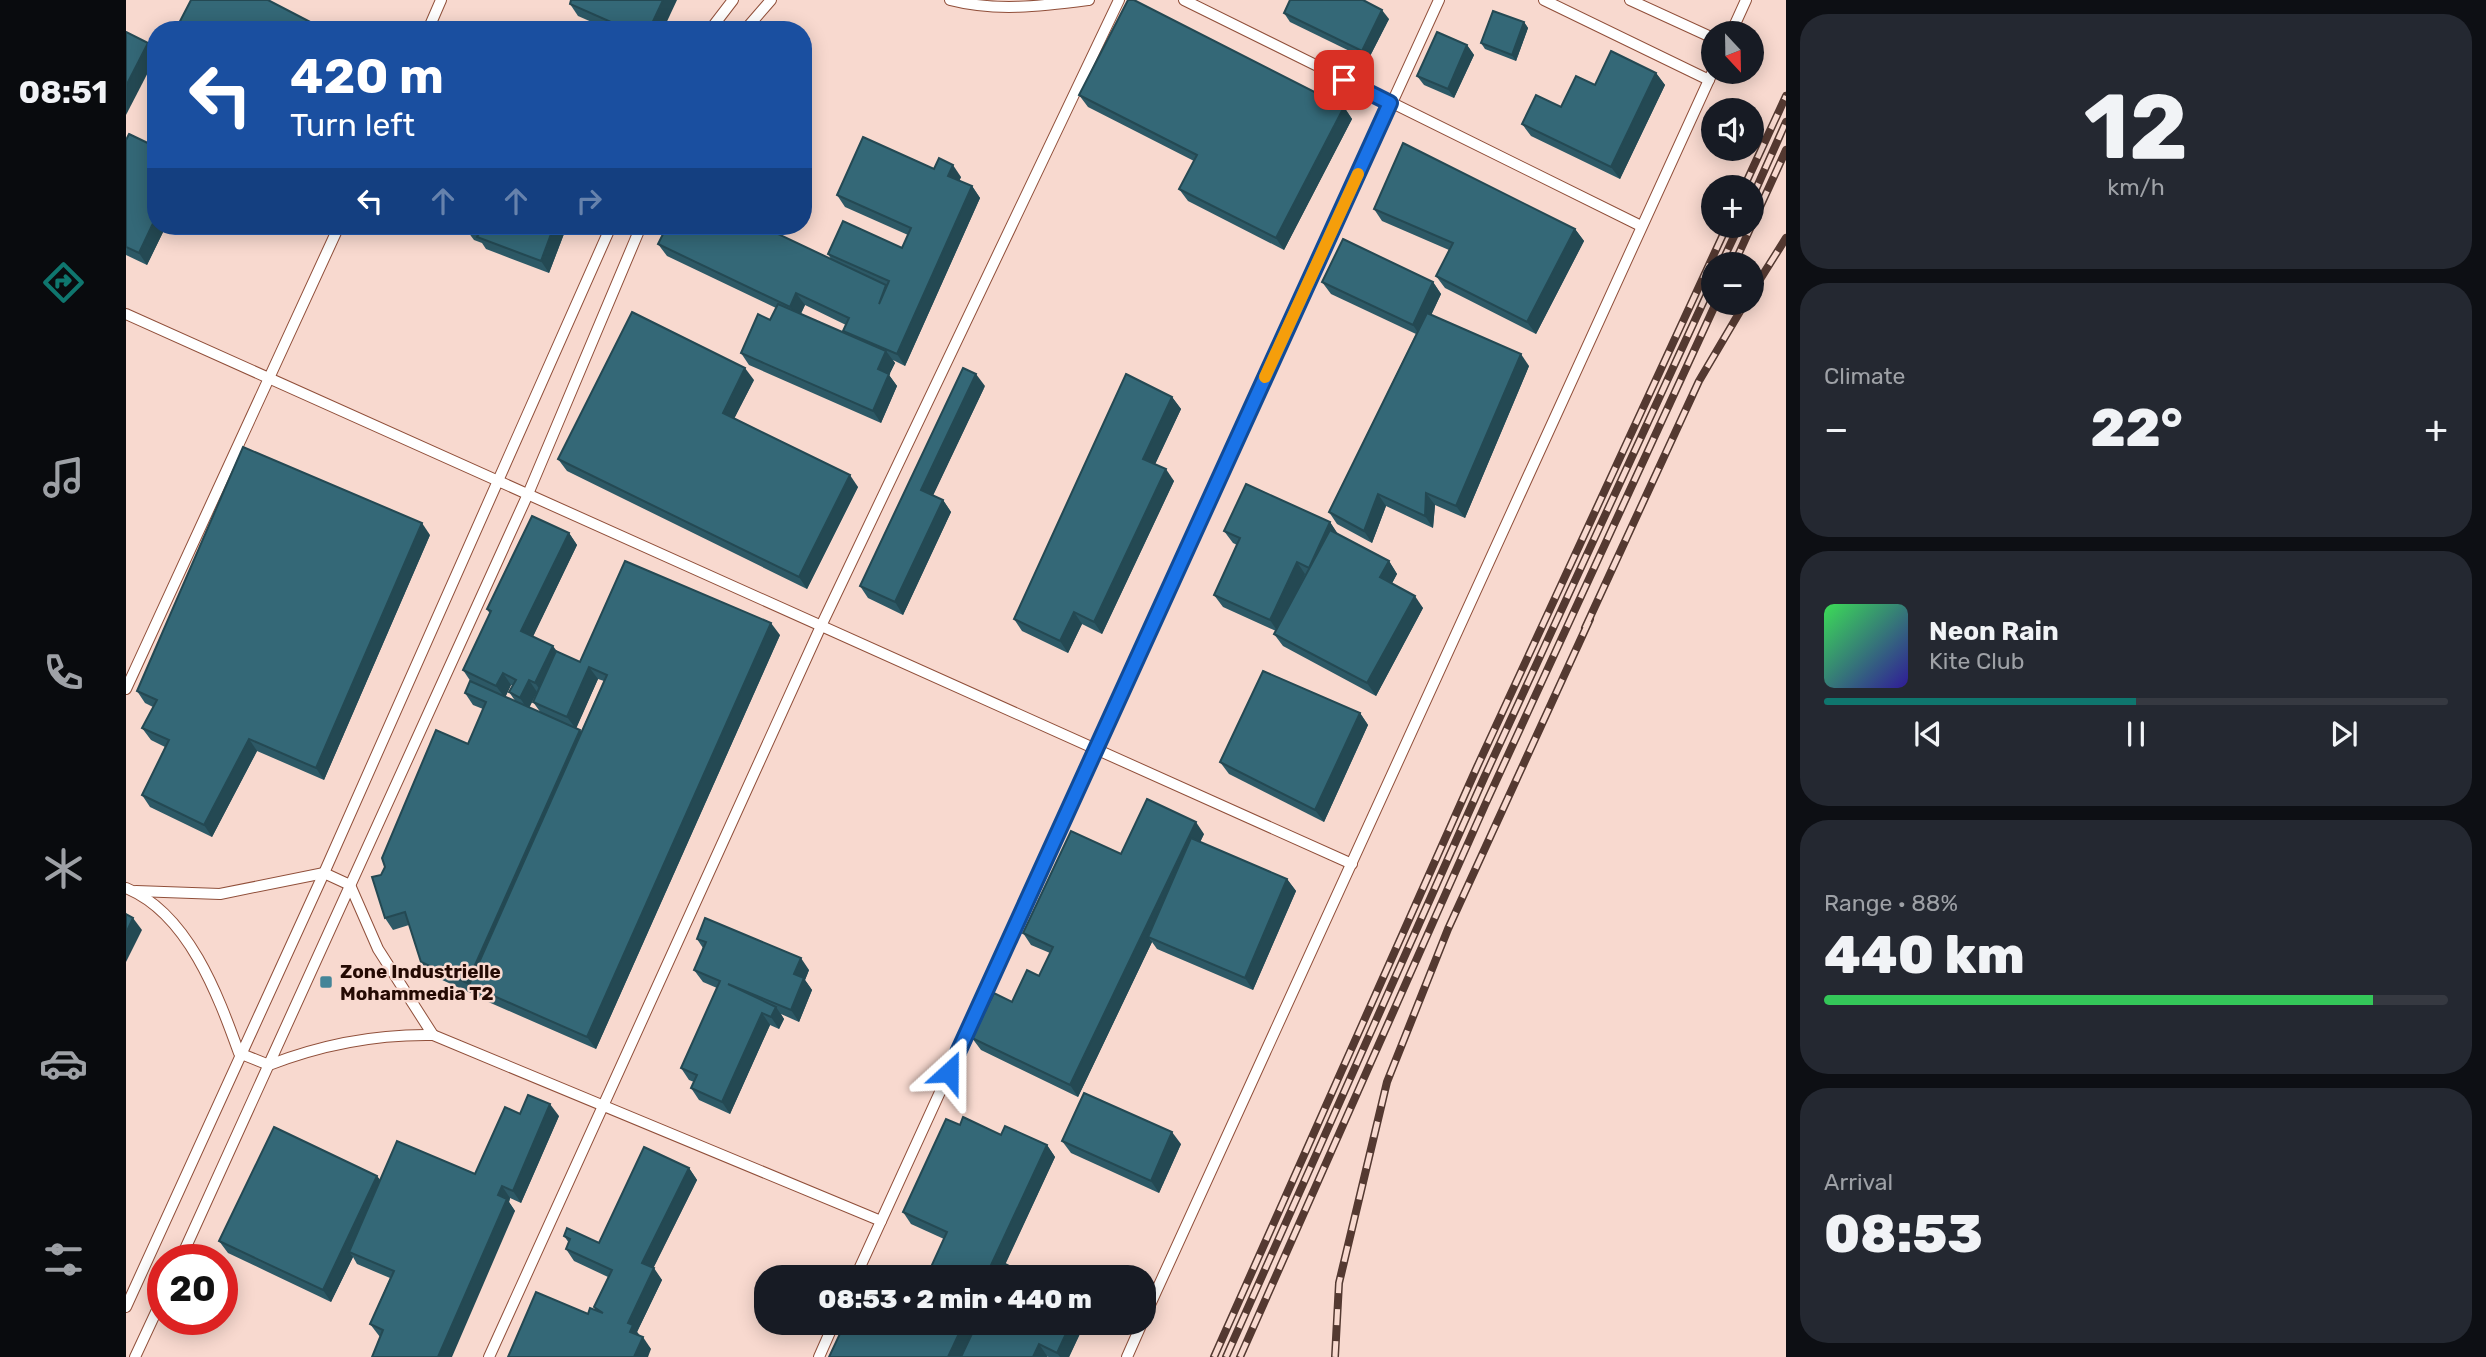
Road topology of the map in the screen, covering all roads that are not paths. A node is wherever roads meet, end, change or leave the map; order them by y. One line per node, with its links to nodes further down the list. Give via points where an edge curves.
1 (441, 0): 12 (lane)
2 (733, 0): 13 (lane)
3 (771, 0): 14 (lane)
4 (950, 0): 5 (lane, via 1032,7)
5 (1089, 0)
6 (1119, 0): 28 (lane)
7 (1184, 0): 19 (lane)
8 (1439, 0): 19 (lane)
9 (1544, 0): 17 (lane)
10 (1630, 0): 16 (lane)
11 (1746, 0): 15 (lane)
12 (432, 21)
13 (717, 21)
14 (753, 21)
15 (1736, 21)
16 (1701, 33)
17 (1701, 71)
18 (1707, 84): 20 (lane)
19 (1390, 103): 20 (lane); 30 (lane)
20 (1641, 226): 31 (lane)
21 (335, 235): 25 (lane)
22 (607, 235): 26 (lane)
23 (637, 235): 27 (lane)
24 (126, 314): 25 (lane)
25 (270, 378): 26 (lane); 29 (lane)
26 (498, 483): 27 (lane); 32 (lane)
27 (528, 494): 28 (lane); 33 (lane)
28 (821, 626): 30 (lane); 38 (lane)
29 (126, 689)
30 (1096, 749): 31 (lane); 39 (lane)
31 (1352, 864): 42 (lane)
32 (324, 873): 33 (lane); 34 (lane, via 220,894); 36 (lane)
33 (350, 886): 35 (lane, via 377,948); 37 (lane)
34 (130, 889): 36 (lane, via 160,909 193,953 218,999)
35 (433, 1035): 37 (lane, via 353,1040); 38 (lane)
36 (239, 1054): 37 (lane); 43 (lane)
37 (269, 1065): 40 (lane)
38 (604, 1104): 39 (lane); 48 (lane)
39 (881, 1221): 41 (lane)
40 (187, 1244)
41 (861, 1265)
42 (1156, 1292)
43 (126, 1307)
44 (147, 1332): 47 (lane)
45 (829, 1335): 49 (lane)
46 (1137, 1335): 50 (lane)
47 (136, 1356)
48 (489, 1357)
49 (819, 1357)
50 (1127, 1357)

